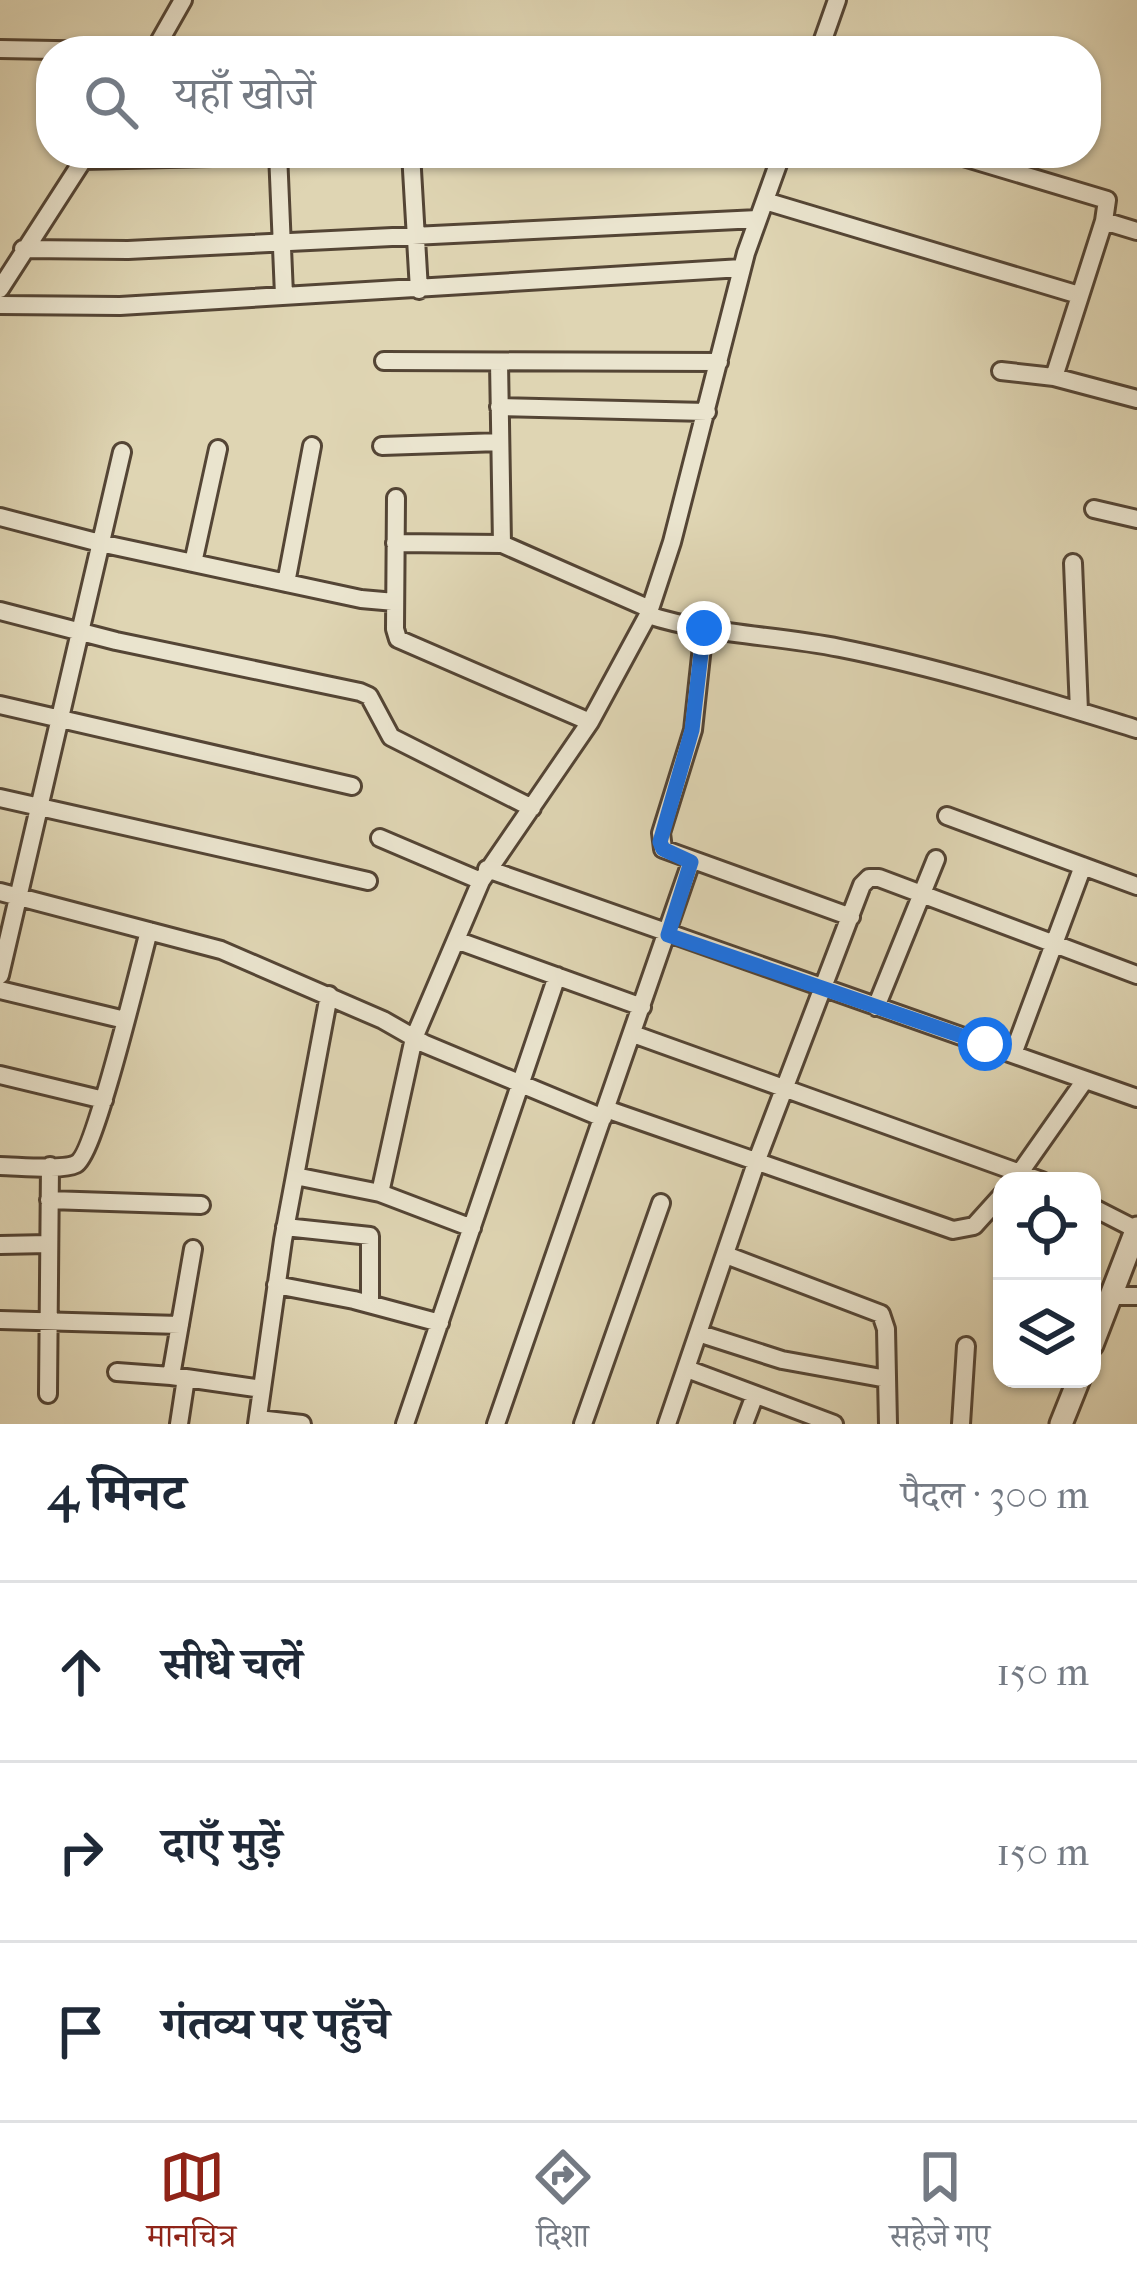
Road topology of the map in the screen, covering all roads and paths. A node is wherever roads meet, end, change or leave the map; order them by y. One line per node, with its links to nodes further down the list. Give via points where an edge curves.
1 (184, 0): 3 (street)
2 (837, 0): 4 (street)
3 (163, 36)
4 (824, 36)
5 (0, 49): 6 (street)
6 (36, 50)
7 (78, 168): 18 (street)
8 (278, 168): 17 (street)
9 (412, 168): 16 (street)
10 (777, 168): 12 (street)
11 (1003, 168): 14 (street, via 1102,196)
12 (765, 201): 13 (street); 23 (street)
13 (758, 220): 16 (street); 19 (street)
14 (1105, 221): 15 (street); 23 (street)
15 (1137, 231)
16 (418, 235): 17 (street); 21 (street)
17 (281, 243): 18 (street); 22 (street)
18 (23, 249): 20 (street)
19 (742, 268): 21 (street); 27 (street)
20 (0, 289)
21 (419, 290): 22 (street)
22 (284, 295): 24 (street)
23 (1079, 295): 29 (street)
24 (0, 305)
25 (384, 362): 26 (street)
26 (499, 362): 27 (street); 31 (street)
27 (719, 362): 32 (street)
28 (1001, 371): 29 (street)
29 (1054, 377): 30 (street)
30 (1137, 399)
31 (499, 407): 32 (street); 33 (street)
32 (707, 412): 50 (street)
33 (500, 442): 35 (street); 44 (street)
34 (312, 446): 47 (street)
35 (382, 446)
36 (218, 449): 45 (street)
37 (122, 452): 42 (street)
38 (396, 498): 43 (street)
39 (1094, 509): 41 (street)
40 (0, 517): 42 (street)
41 (1137, 519)
42 (100, 543): 45 (street); 52 (street)
43 (395, 543): 44 (street); 48 (street)
44 (502, 544): 50 (street)
45 (194, 563): 47 (street)
46 (1073, 563): 54 (street)
47 (286, 583): 48 (street)
48 (395, 602): 56 (street, via 395,629 407,645)
49 (0, 611): 52 (street)
50 (649, 612): 51 (street); 56 (street)
51 (704, 628): 54 (street, via 843,649); 65 (street, via 692,730 660,842)
52 (79, 631): 55 (street); 61 (street, via 360,692 391,737)
53 (0, 705): 55 (street)
54 (1079, 711): 57 (street)
55 (58, 721): 58 (street); 60 (street)
56 (590, 722): 61 (street)
57 (1137, 729)
58 (352, 786)
59 (0, 798): 60 (street)
60 (39, 808): 68 (street); 70 (street)
61 (532, 808): 67 (street)
62 (947, 816): 66 (street)
63 (380, 838): 67 (street)
64 (935, 859): 71 (street)
65 (691, 862): 72 (street); 74 (street)
66 (1083, 866): 69 (street); 76 (street)
67 (484, 875): 74 (street); 75 (street)
68 (368, 881)
69 (1137, 886)
70 (9, 894): 73 (street); 77 (street)
71 (923, 895): 72 (street, via 869,878); 76 (street); 84 (street)
72 (850, 917): 80 (street)
73 (149, 931): 82 (street, via 221,950); 85 (street)
74 (668, 935): 80 (street); 83 (street)
75 (456, 940): 79 (street); 87 (street)
76 (1054, 944): 78 (street); 88 (street)
77 (0, 975)
78 (1137, 975)
79 (557, 976): 83 (street); 91 (street)
80 (823, 989): 84 (street); 92 (street)
81 (0, 990): 85 (street)
82 (329, 995): 87 (street); 101 (street)
83 (642, 1007): 86 (street)
84 (876, 1007): 88 (street)
85 (124, 1020): 94 (street)
86 (633, 1034): 92 (street); 95 (street)
87 (414, 1038): 91 (street); 102 (street)
88 (1013, 1054): 90 (street)
89 (0, 1075): 94 (street)
90 (1084, 1080): 93 (street); 100 (street)
91 (521, 1084): 95 (street); 109 (street)
92 (786, 1088): 96 (street); 99 (street)
93 (1137, 1098)
94 (104, 1100): 98 (street, via 78,1163)
95 (604, 1114): 96 (street); 139 (street)
96 (758, 1160): 106 (street, via 961,1231); 114 (street)
97 (0, 1166): 98 (street)
98 (50, 1166): 103 (street)
99 (1008, 1172)
100 (1022, 1172)
101 (295, 1177): 102 (street); 108 (street)
102 (380, 1193): 109 (street)
103 (49, 1200): 105 (street); 112 (street)
104 (661, 1203): 140 (street)
105 (201, 1204)
106 (993, 1205)
107 (1101, 1211): 110 (street)
108 (285, 1227): 115 (street); 118 (street, via 370,1236)
109 (472, 1228): 122 (street)
110 (1137, 1229): 116 (street)
111 (0, 1244): 112 (street)
112 (49, 1244): 120 (street)
113 (193, 1249): 123 (street)
114 (726, 1255): 124 (street); 129 (street, via 881,1314)
115 (276, 1286): 118 (street); 131 (street)
116 (1111, 1296): 117 (street); 121 (street)
117 (1137, 1296)
118 (370, 1304): 122 (street)
119 (0, 1320): 120 (street)
120 (48, 1321): 123 (street); 132 (street)
121 (1101, 1322)
122 (440, 1323): 138 (street)
123 (180, 1325): 128 (street)
124 (700, 1334): 126 (street); 129 (street, via 782,1360)
125 (966, 1346): 145 (street)
126 (687, 1370): 133 (street); 141 (street)
127 (117, 1372): 128 (street)
128 (178, 1377): 131 (street); 136 (street)
129 (887, 1379): 144 (street)
130 (1075, 1388): 146 (street)
131 (262, 1389): 135 (street)
132 (48, 1394)
133 (754, 1395): 134 (street); 142 (street)
134 (806, 1420): 143 (street)
135 (258, 1422): 137 (street)
136 (179, 1424)
137 (302, 1424)
138 (407, 1424)
139 (496, 1424)
140 (583, 1424)
141 (667, 1424)
142 (743, 1424)
143 (834, 1424)
144 (888, 1424)
145 (961, 1424)
146 (1061, 1424)

